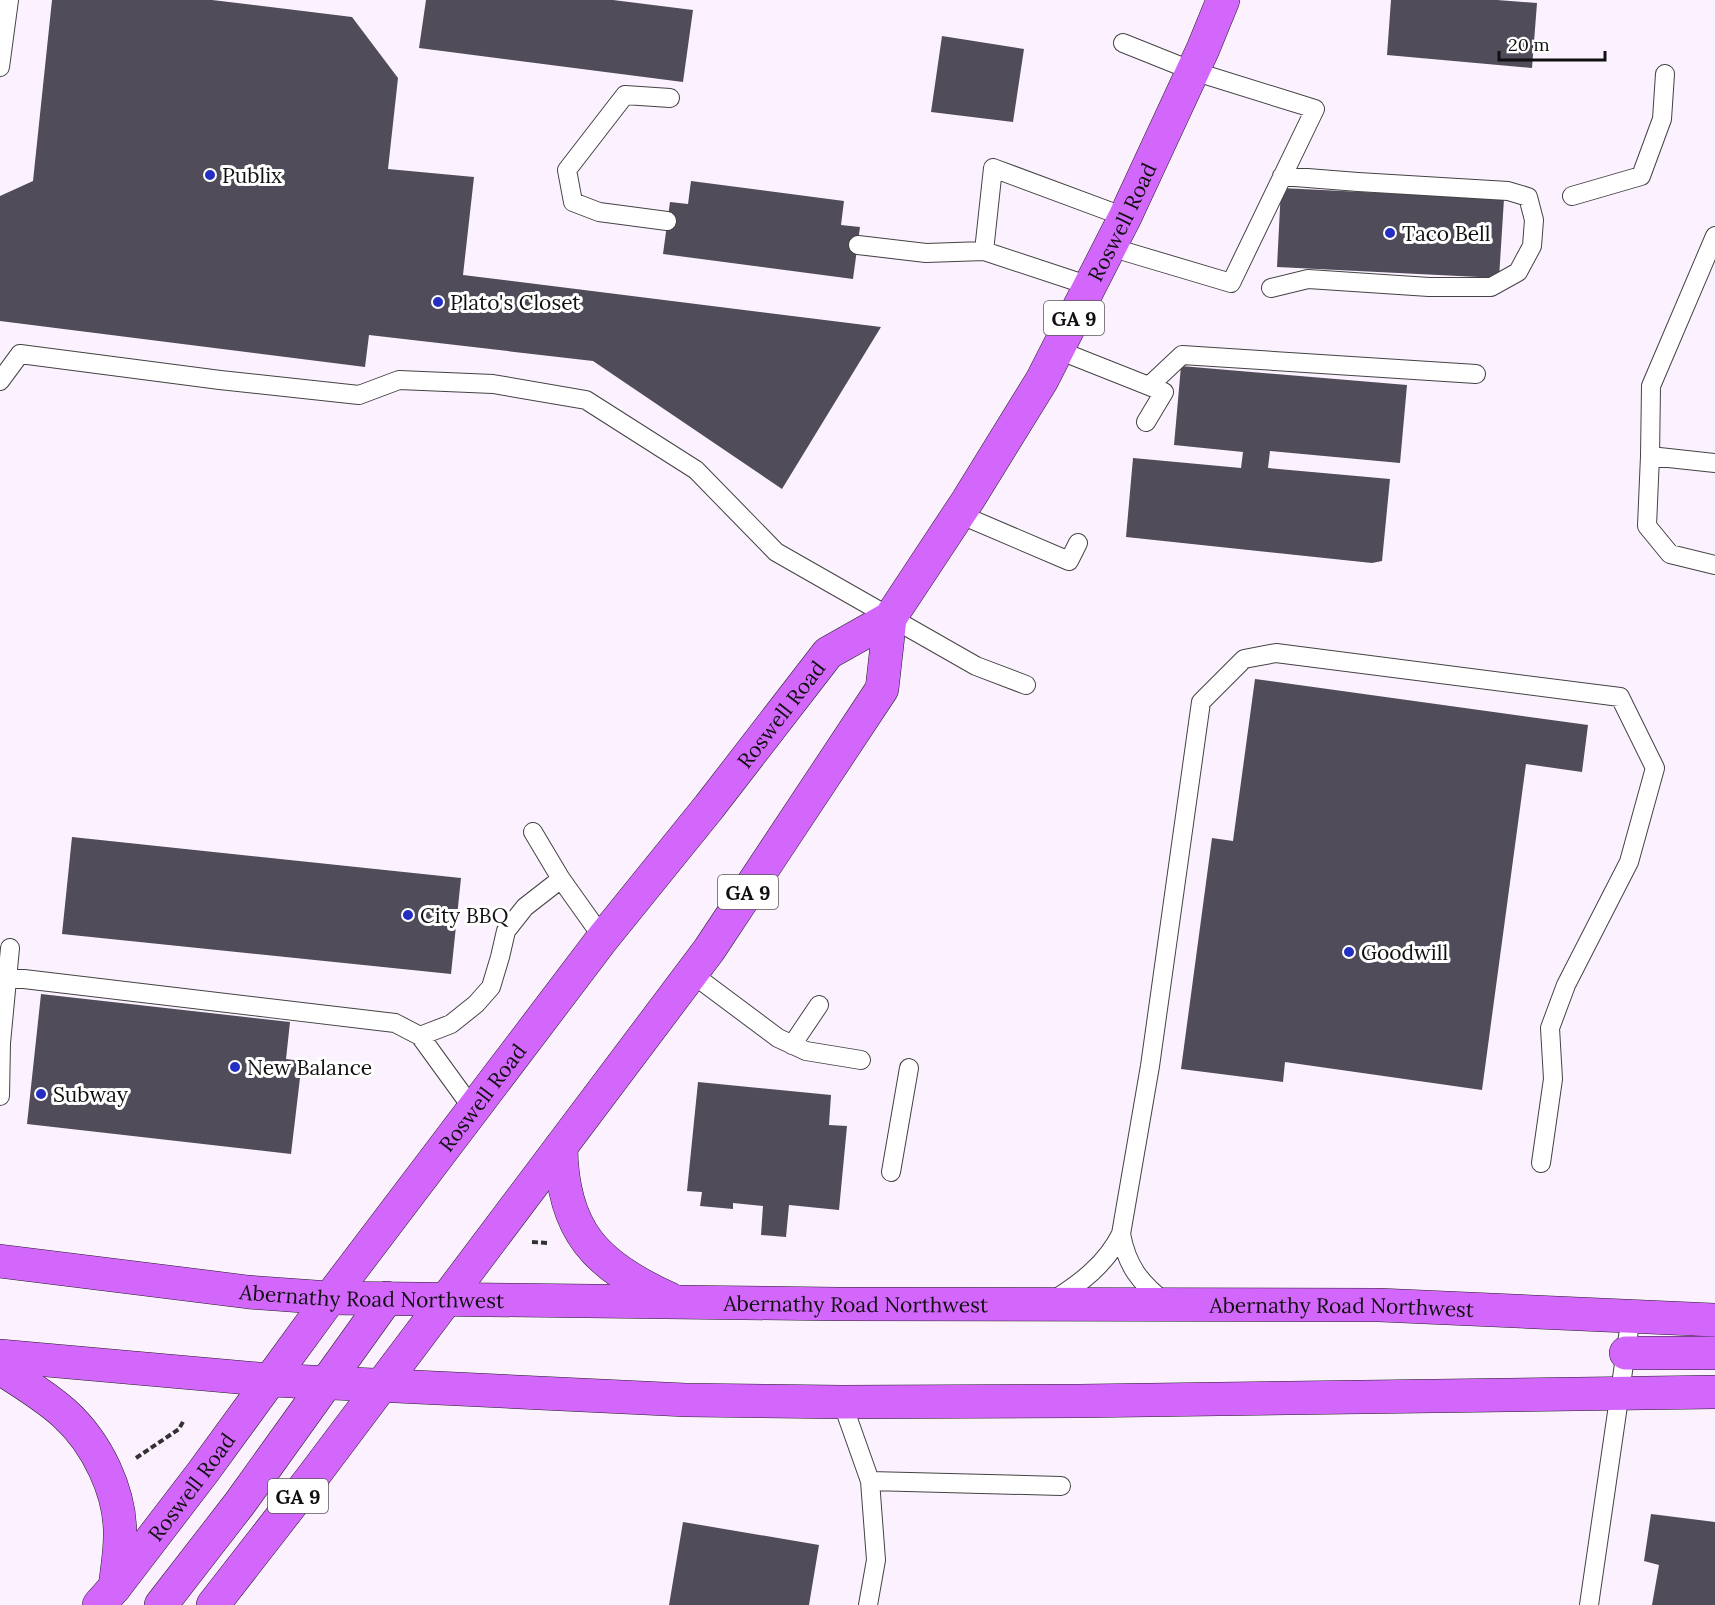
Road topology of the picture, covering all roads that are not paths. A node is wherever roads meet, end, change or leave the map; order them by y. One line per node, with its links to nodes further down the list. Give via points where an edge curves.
1 (9, 0): 4 (lane)
2 (1223, 0): 5 (main road, Roswell Road / GA 9)
3 (1123, 43): 5 (lane)
4 (0, 67)
5 (1193, 71): 8 (lane, via 1315,109); 10 (main road, Roswell Road / GA 9)
6 (1665, 75): 9 (lane, via 1662,119 1641,176)
7 (670, 98): 11 (lane, via 625,95 567,170 573,202 599,212)
8 (1282, 176): 14 (lane, via 1231,283); 17 (lane, via 1508,191 1528,197 1534,220 1532,246 1518,272 1491,287 1308,279)
9 (1572, 196)
10 (1125, 218): 14 (main road, Roswell Road / GA 9); 15 (lane, via 993,168)
11 (667, 221)
12 (1715, 236): 23 (lane, via 1652,386)
13 (858, 245): 15 (lane, via 926,252)
14 (1110, 247): 16 (main road, Roswell Road / GA 9)
15 (984, 251): 16 (lane)
16 (1090, 286): 18 (main road, Roswell Road / GA 9)
17 (1271, 288)
18 (1058, 350): 21 (lane); 25 (main road, Roswell Road / GA 9)
19 (1476, 374): 21 (lane, via 1182,355)
20 (0, 381): 28 (lane, via 20,354 359,394 399,380 493,384 586,400 696,470 776,552)
21 (1149, 386): 22 (lane, via 1164,392)
22 (1146, 422)
23 (1650, 456): 24 (lane); 27 (lane, via 1647,526 1670,554)
24 (1715, 463)
25 (959, 514): 26 (lane, via 1069,561); 28 (main road, Roswell Road / GA 9)
26 (1078, 543)
27 (1715, 565)
28 (890, 618): 29 (lane, via 976,666); 32 (main road, Roswell Road / GA 9, via 828,652); 34 (main road, Roswell Road / GA 9, via 882,689)
29 (1026, 685)
30 (533, 832): 31 (lane)
31 (561, 879): 32 (lane); 37 (lane, via 525,907 506,931 491,987 476,1004 451,1024)
32 (603, 938): 42 (main road, Roswell Road / GA 9)
33 (10, 948): 35 (lane)
34 (691, 973): 38 (lane); 43 (main road, Roswell Road / GA 9)
35 (7, 977): 37 (lane, via 395,1023); 41 (lane)
36 (819, 1005): 38 (lane)
37 (420, 1036): 42 (lane)
38 (792, 1045): 39 (lane)
39 (861, 1060)
40 (909, 1068): 45 (lane)
41 (0, 1096)
42 (473, 1109): 48 (main road, Roswell Road / GA 9)
43 (561, 1147): 50 (main road, Roswell Road / GA 9); 51 (main road, via 564,1191 584,1238 621,1273 642,1287)
44 (1541, 1163): 46 (lane, via 1553,1079 1550,1028 1566,985 1629,862 1655,768 1620,698 1276,653 1244,659 1201,702 1150,1066)
45 (891, 1172)
46 (1121, 1234): 52 (lane, via 1131,1267); 53 (lane, via 1100,1265)
47 (0, 1261): 48 (main road, Abernathy Road Northwest, via 248,1292)
48 (330, 1298): 49 (main road, Abernathy Road Northwest); 60 (main road, Roswell Road / GA 9)
49 (387, 1298): 50 (main road, Abernathy Road Northwest); 61 (main road)
50 (448, 1299): 51 (main road, Abernathy Road Northwest); 62 (main road, Roswell Road / GA 9)
51 (679, 1302): 53 (main road, Abernathy Road Northwest)
52 (1168, 1304): 53 (main road, Abernathy Road Northwest); 54 (main road, Abernathy Road Northwest, via 1378,1305)
53 (1046, 1305)
54 (1631, 1316): 55 (main road, Abernathy Road Northwest); 56 (lane)
55 (1715, 1320)
56 (1626, 1353): 57 (main road); 64 (lane)
57 (1715, 1353)
58 (0, 1356): 60 (main road)
59 (0, 1368): 68 (main road, via 65,1414 89,1441 105,1469 116,1503 120,1535)
60 (270, 1380): 61 (main road); 68 (main road, Roswell Road / GA 9)
61 (327, 1382): 62 (main road); 69 (main road)
62 (382, 1386): 65 (main road, via 686,1400); 70 (main road, Roswell Road / GA 9)
63 (1715, 1392): 64 (main road)
64 (1620, 1394): 65 (main road); 72 (lane)
65 (842, 1402): 66 (lane)
66 (870, 1480): 67 (lane); 71 (lane, via 876,1560)
67 (1061, 1486)
68 (107, 1596)
69 (161, 1605)
70 (213, 1605)
71 (867, 1605)
72 (1590, 1605)

